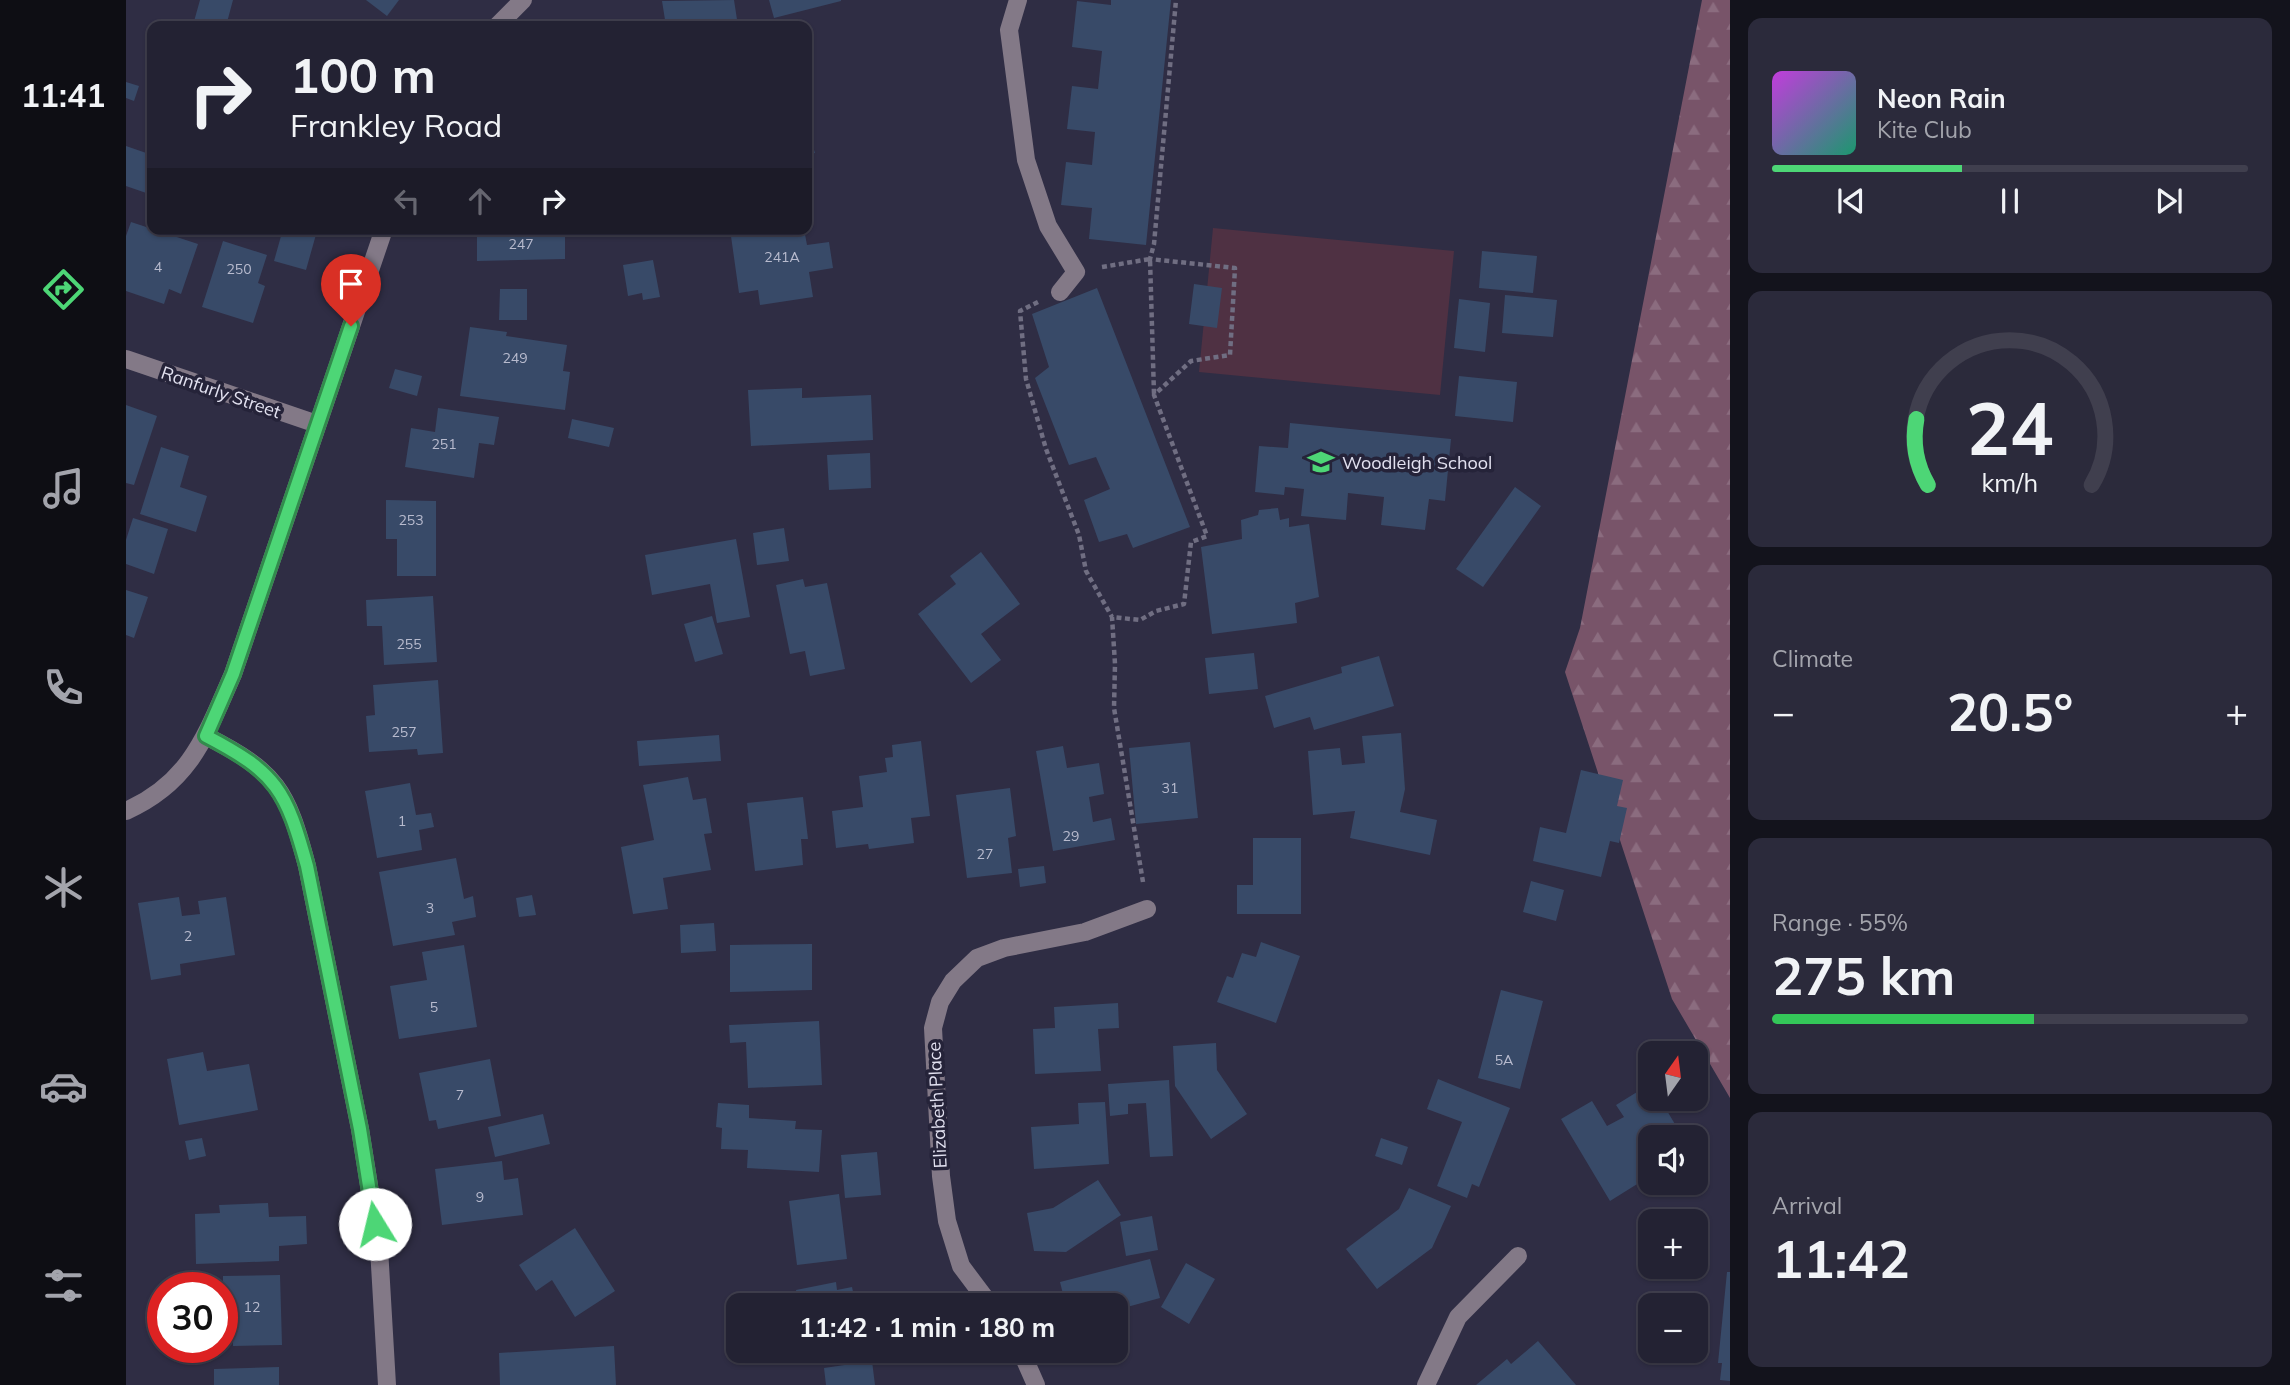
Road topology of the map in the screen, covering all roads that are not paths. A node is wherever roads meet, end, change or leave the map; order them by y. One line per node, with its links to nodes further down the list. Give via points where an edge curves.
1 (523, 0): 3 (street)
2 (1018, 0): 5 (street, via 1009,30 1026,159 1048,226 1076,272)
3 (502, 21)
4 (382, 235): 7 (street)
5 (1060, 292)
6 (126, 359): 7 (street, Ranfurly Street)
7 (317, 424): 8 (street, via 233,674)
8 (206, 736): 9 (street, via 182,773 156,796); 14 (street, via 265,772 284,797 307,866 379,1248)
9 (126, 811)
10 (1147, 909): 12 (street, Elizabeth Place, via 1085,932 976,958 940,1002 933,1028 947,1221 961,1266)
11 (1518, 1256): 16 (street, via 1458,1317)
12 (981, 1293)
13 (1026, 1363): 15 (street)
14 (387, 1385)
15 (1036, 1385)
16 (1426, 1385)

